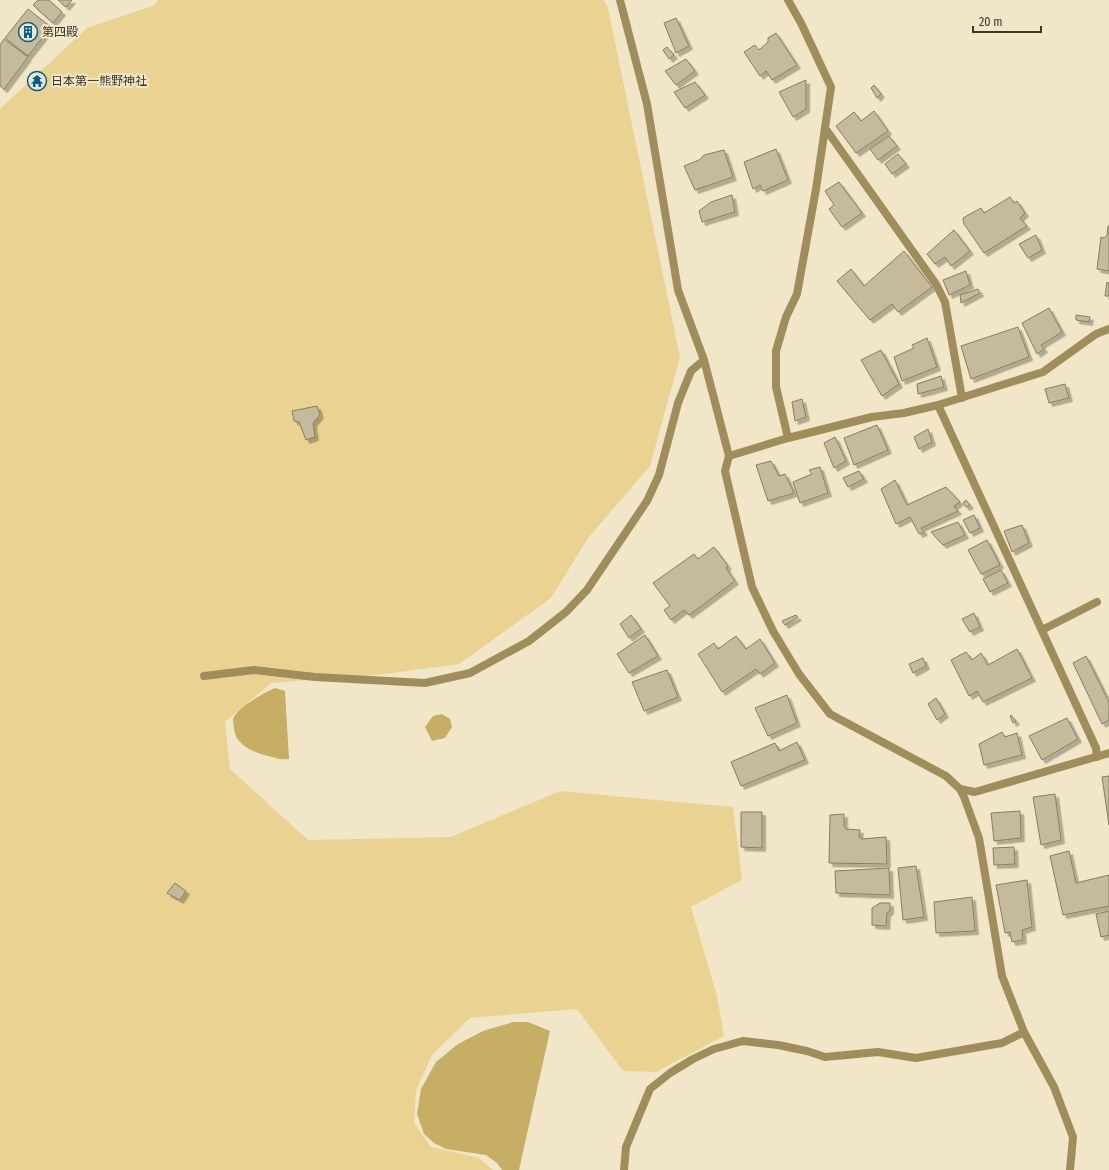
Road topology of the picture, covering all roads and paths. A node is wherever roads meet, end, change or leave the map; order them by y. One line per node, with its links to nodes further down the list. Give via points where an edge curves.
1 (620, 0): 5 (street, via 647,104 678,290)
2 (788, 0): 3 (street, via 831,87)
3 (825, 128): 6 (street, via 936,284 944,302); 8 (street, via 797,294 786,317 776,352 776,387)
4 (1109, 329): 6 (street, via 1096,334 1043,372)
5 (704, 360): 9 (street); 12 (street, via 691,371 678,403 659,475 647,501 587,590 566,612 529,641 470,673 425,683 315,677 254,670)
6 (962, 398): 7 (street)
7 (938, 405): 8 (street, via 872,417); 11 (street)
8 (788, 438): 9 (street)
9 (729, 456): 15 (street, via 725,471 752,587 773,631 799,674 830,714 946,776)
10 (1097, 602): 11 (street)
11 (1042, 630): 14 (street, via 1096,748)
12 (204, 676)
13 (1109, 753): 14 (street)
14 (1097, 757): 15 (street, via 975,792)
15 (960, 789): 16 (street, via 979,838 1002,976)
16 (1024, 1032): 17 (street, via 1002,1043 916,1058 878,1052 825,1057 778,1045 744,1041 714,1049 670,1073 650,1089 626,1147); 18 (street, via 1054,1087 1073,1137)
17 (624, 1170)
18 (1070, 1170)

